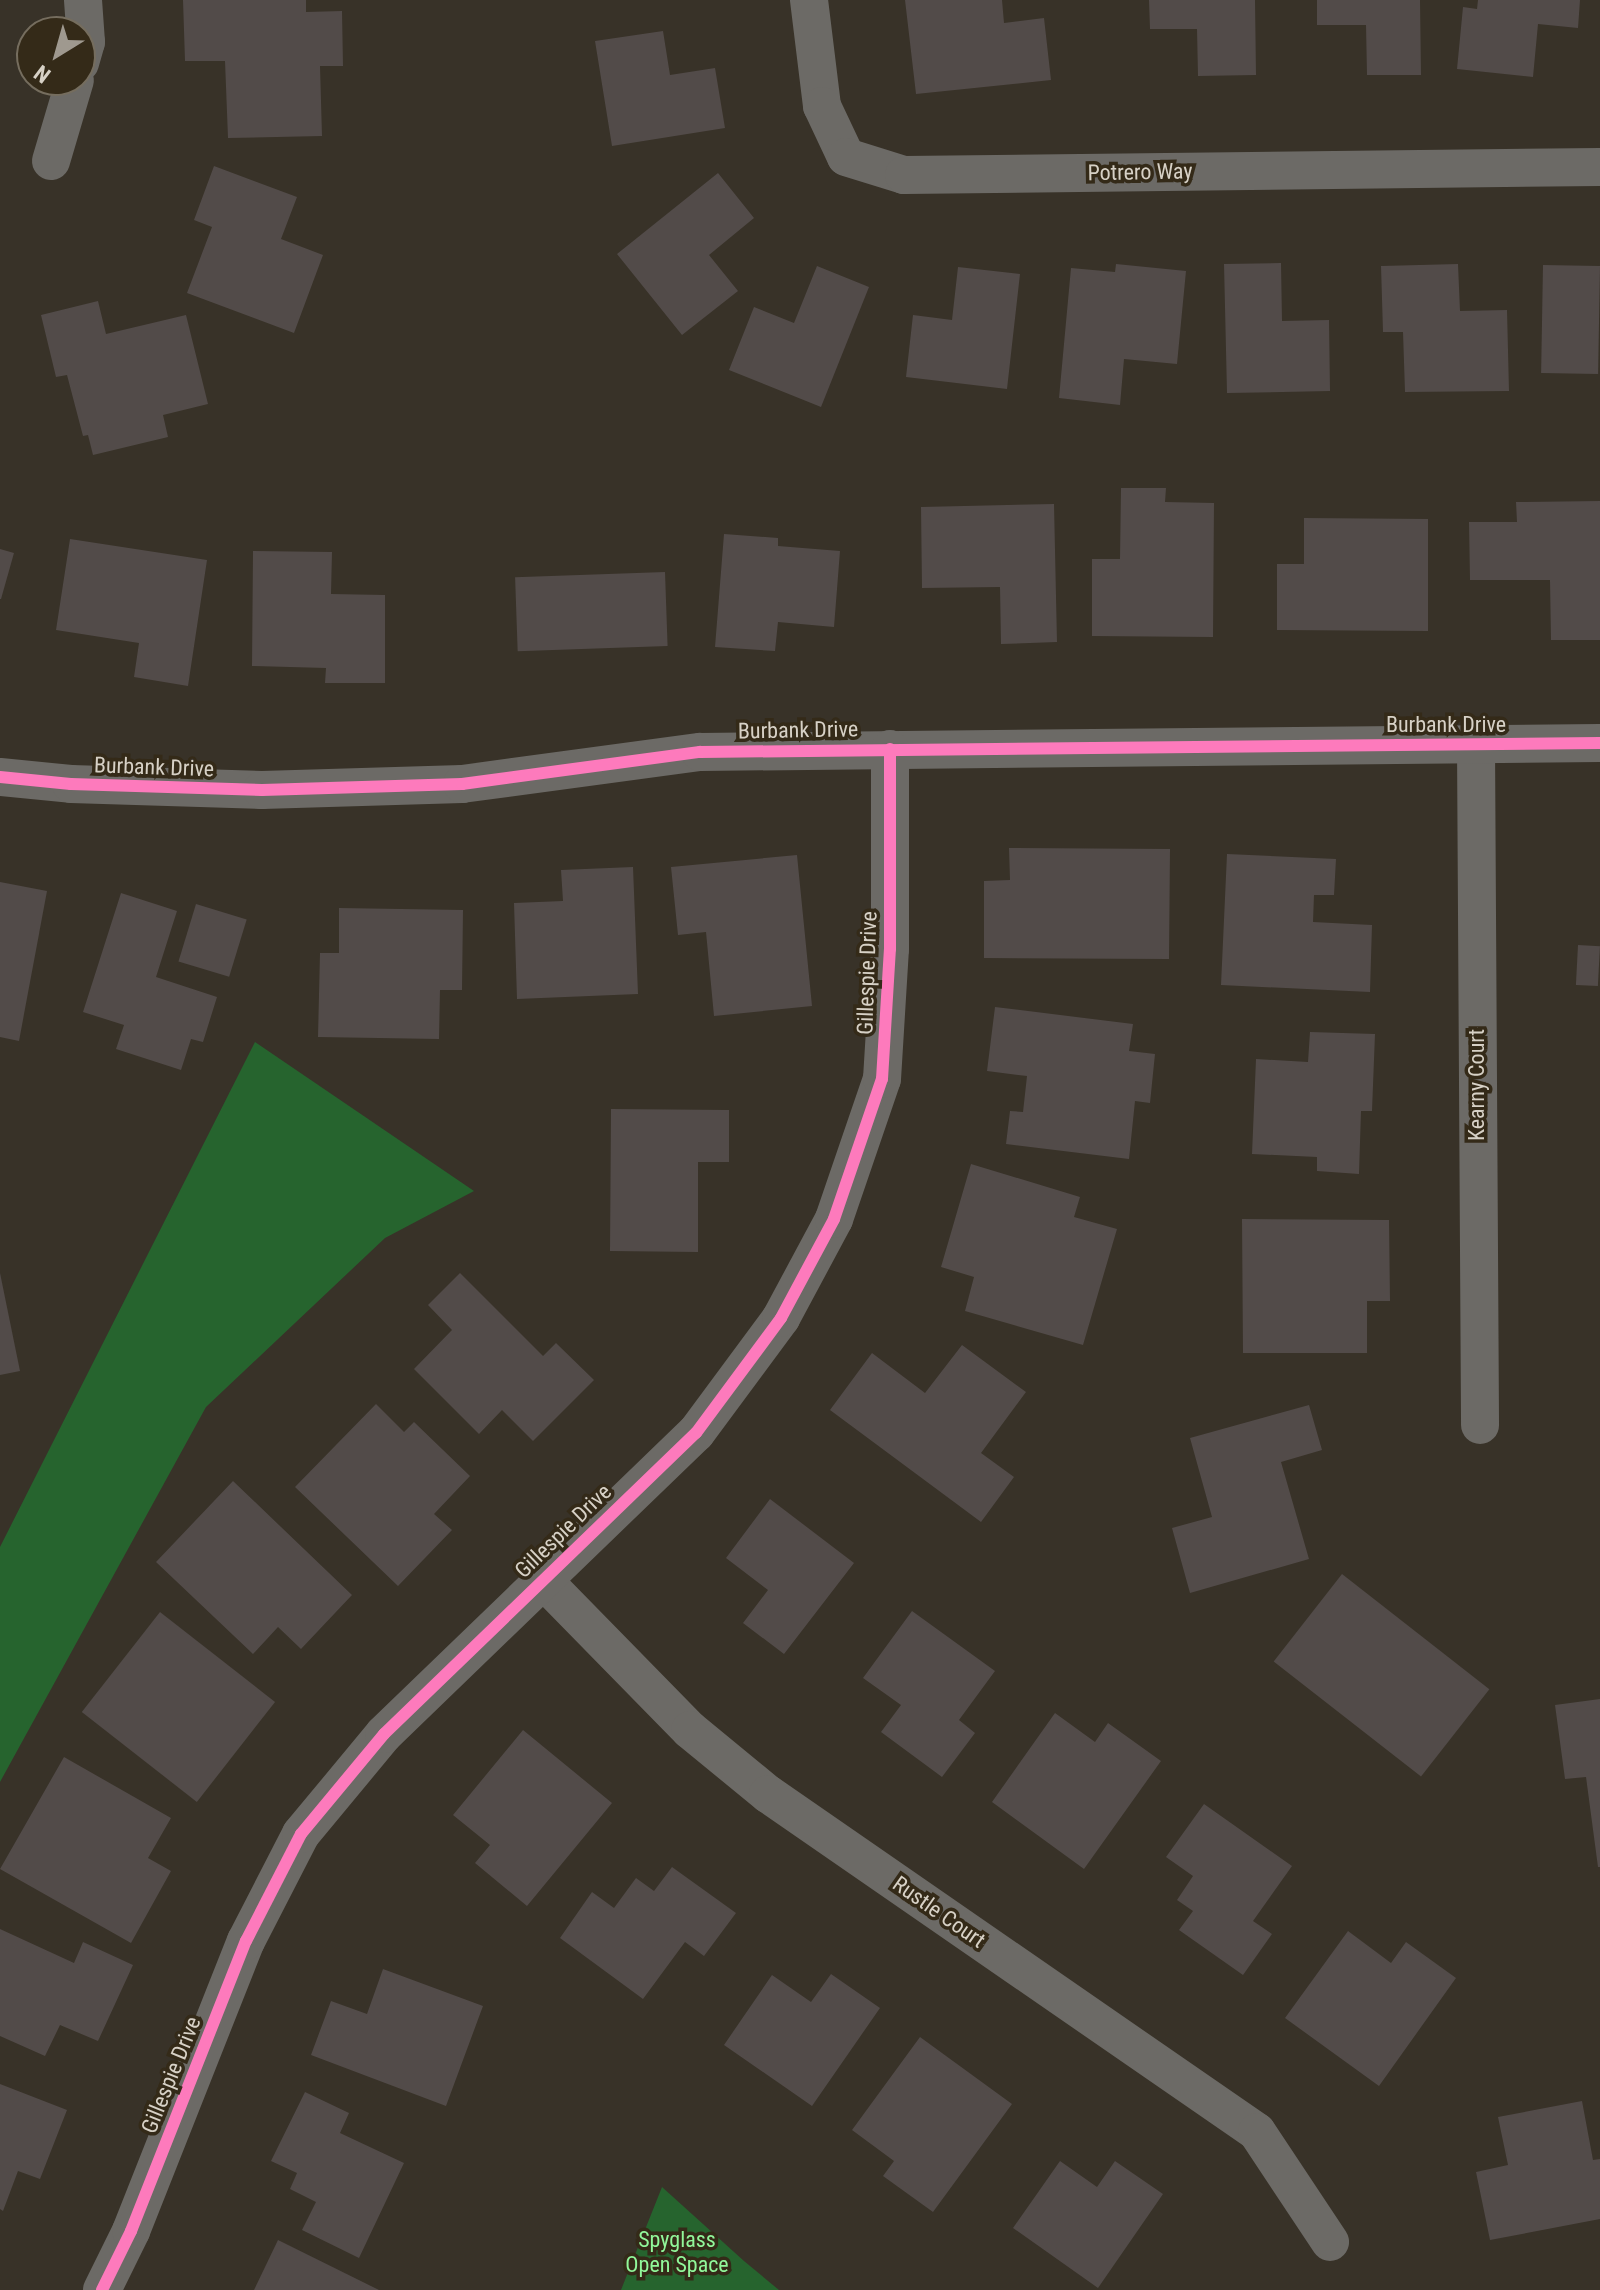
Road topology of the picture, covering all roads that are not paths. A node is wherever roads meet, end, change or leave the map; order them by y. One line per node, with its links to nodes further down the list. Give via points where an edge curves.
1 (809, 0): 4 (street, Potrero Way, via 822,106 846,157 904,175)
2 (70, 96): 3 (street)
3 (51, 161)
4 (1600, 167)
5 (1600, 743): 6 (street, Burbank Drive)
6 (1476, 745): 7 (street, Burbank Drive); 9 (street, Kearny Court)
7 (890, 749): 8 (street, Burbank Drive, via 700,752 462,784 262,790); 10 (street, Gillespie Drive, via 890,949 882,1079 834,1219 781,1318 696,1433)
8 (0, 777)
9 (1480, 1425)
10 (542, 1579): 11 (street, Rustle Court, via 690,1730 768,1794 1257,2132); 12 (street, Gillespie Drive, via 384,1734 301,1834 246,1941 131,2231)
11 (1330, 2242)
12 (102, 2290)

